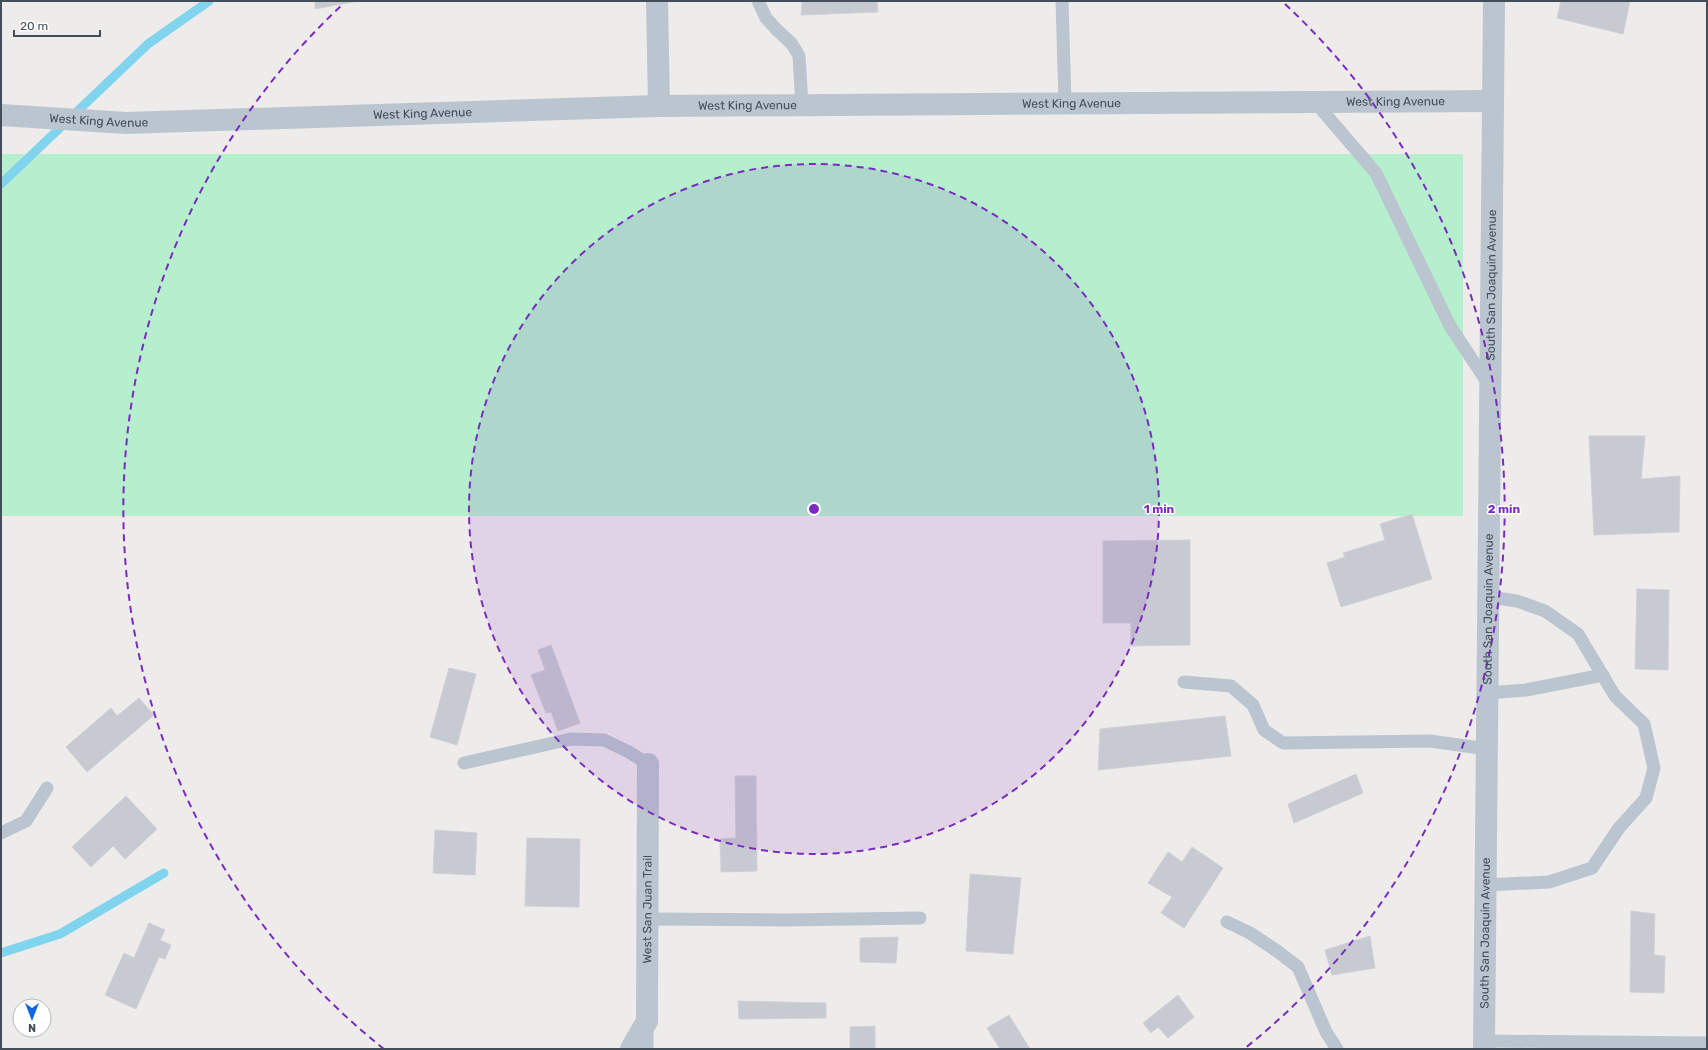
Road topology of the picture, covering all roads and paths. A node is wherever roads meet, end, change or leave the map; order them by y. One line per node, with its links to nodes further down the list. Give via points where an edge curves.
1 (657, 1): 9 (street)
2 (758, 1): 8 (lane, via 766,18 792,44 799,56)
3 (1062, 1): 7 (lane)
4 (1494, 1): 5 (street, South San Joaquin Avenue)
5 (1493, 100): 6 (street, West King Avenue); 11 (street, South San Joaquin Avenue)
6 (1315, 102): 7 (street, West King Avenue); 11 (lane, via 1376,173 1450,326)
7 (1065, 103): 8 (street, West King Avenue)
8 (802, 105): 9 (street, West King Avenue)
9 (659, 106): 10 (street, West King Avenue, via 126,122)
10 (1, 115)
11 (1490, 386): 12 (street, South San Joaquin Avenue)
12 (1488, 598): 13 (lane, via 1517,601 1545,611 1578,634); 15 (street, South San Joaquin Avenue)
13 (1603, 676): 15 (lane, via 1526,690); 21 (lane, via 1615,696 1644,724 1654,768 1646,798 1619,828 1592,868 1549,882)
14 (1184, 682): 16 (lane, via 1231,686 1253,705 1264,730 1283,743 1430,741)
15 (1487, 693): 16 (street, South San Joaquin Avenue)
16 (1487, 749): 21 (street, South San Joaquin Avenue)
17 (464, 763): 18 (lane, via 571,739 604,740)
18 (648, 764): 23 (street, West San Juan Trail)
19 (48, 788): 20 (lane, via 26,821)
20 (1, 833)
21 (1485, 886): 27 (street, South San Joaquin Avenue)
22 (920, 918): 23 (lane)
23 (647, 919): 25 (street, West San Juan Trail)
24 (1227, 922): 30 (lane, via 1250,933 1298,967 1326,1032)
25 (647, 1021): 28 (street, West San Juan Trail); 29 (lane)
26 (1707, 1043): 27 (lane)
27 (1484, 1045)
28 (631, 1049)
29 (647, 1049)
30 (1337, 1049)

